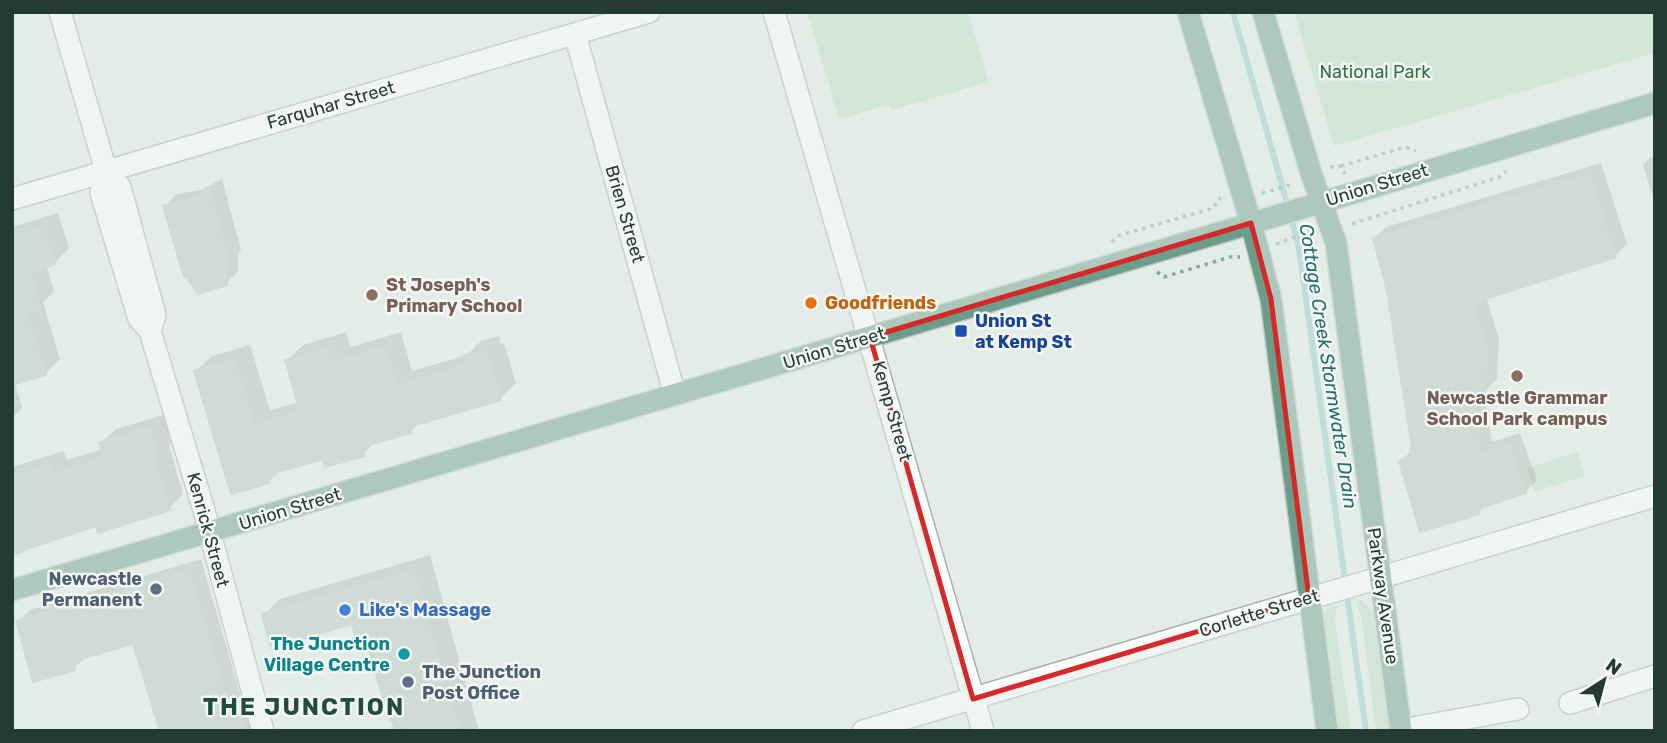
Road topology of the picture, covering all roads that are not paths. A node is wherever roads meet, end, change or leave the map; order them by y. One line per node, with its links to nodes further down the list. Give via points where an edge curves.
1 (60, 12): 8 (street, Kenrick Street)
2 (649, 12): 6 (street, Farquhar Street)
3 (774, 12): 12 (street, Kemp Street)
4 (1188, 12): 11 (main road)
5 (1263, 12): 10 (main road, Parkway Avenue)
6 (575, 34): 8 (street, Farquhar Street); 13 (street, Brien Street)
7 (1655, 103): 10 (main road, Union Street)
8 (106, 171): 9 (street, Farquhar Street); 15 (street, Kenrick Street, via 101,193 139,319 150,331)
9 (12, 199)
10 (1314, 204): 11 (main road, Union Street); 16 (main road, Parkway Avenue, via 1336,243)
11 (1261, 220): 12 (main road, Union Street); 18 (main road)
12 (870, 337): 13 (main road, Union Street); 20 (street, Kemp Street)
13 (675, 395): 15 (main road, Union Street)
14 (1655, 496): 16 (street, Corlette Street)
15 (210, 533): 17 (main road, Union Street); 24 (street, Kenrick Street)
16 (1380, 577): 18 (street, Corlette Street); 23 (main road, Parkway Avenue)
17 (12, 590)
18 (1309, 598): 20 (street, Corlette Street); 27 (main road)
19 (1655, 676): 21 (street)
20 (973, 698): 25 (street, Corlette Street); 26 (street, Kemp Street)
21 (1570, 702)
22 (1518, 709): 23 (street)
23 (1401, 730)
24 (263, 731)
25 (863, 731)
26 (983, 731)
27 (1327, 731)

